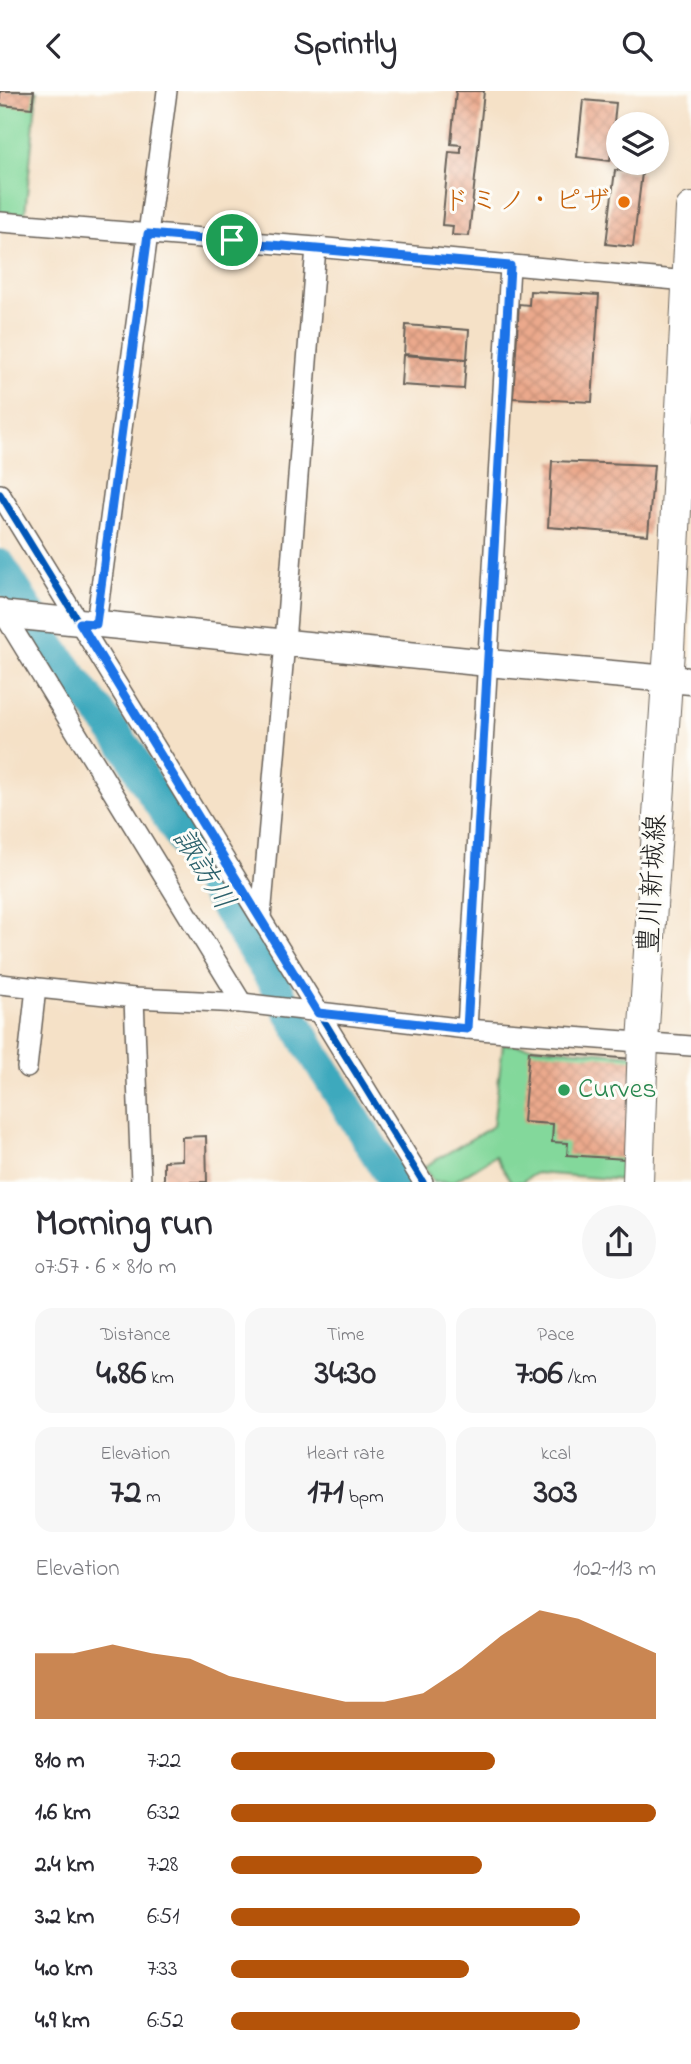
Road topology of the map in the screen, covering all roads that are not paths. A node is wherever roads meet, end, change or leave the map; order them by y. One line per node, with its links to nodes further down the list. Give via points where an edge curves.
1 (167, 91): 4 (street)
2 (691, 208): 7 (main road, 豊川新城線)
3 (0, 222): 4 (street)
4 (148, 234): 5 (street); 11 (street)
5 (316, 247): 6 (street); 12 (street)
6 (510, 266): 7 (street); 13 (street)
7 (687, 281): 14 (main road, 豊川新城線)
8 (0, 494): 11 (street)
9 (691, 522): 14 (main road, 豊川新城線)
10 (5, 613): 11 (street); 19 (street)
11 (80, 623): 12 (street); 15 (street)
12 (285, 642): 13 (street); 15 (street)
13 (488, 663): 14 (street); 21 (street)
14 (680, 680): 22 (main road, 豊川新城線)
15 (261, 916): 20 (street)
16 (0, 984): 17 (street)
17 (36, 988): 18 (street); 24 (street)
18 (134, 998): 19 (street); 25 (street)
19 (248, 1004): 20 (street)
20 (309, 1012): 21 (street); 26 (street)
21 (467, 1029): 22 (street)
22 (652, 1043): 23 (street); 27 (main road, 豊川新城線); 28 (main road, 豊川新城線)
23 (691, 1046)
24 (27, 1068)
25 (141, 1182)
26 (423, 1182)
27 (638, 1182)
28 (655, 1182)

